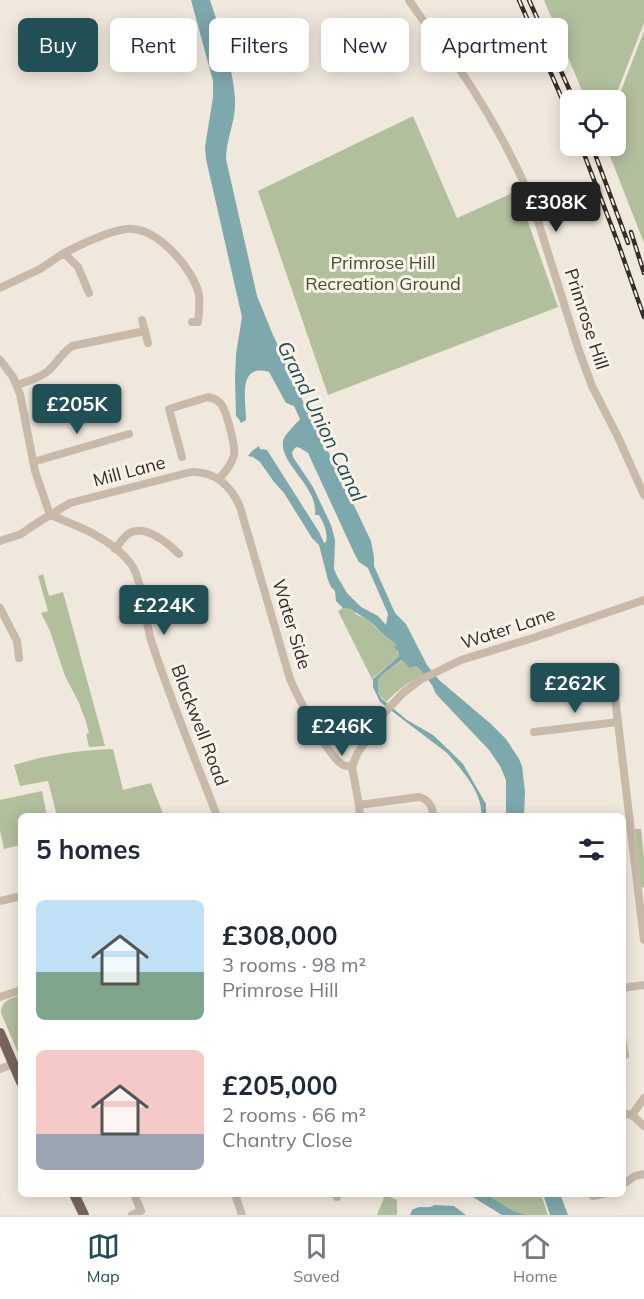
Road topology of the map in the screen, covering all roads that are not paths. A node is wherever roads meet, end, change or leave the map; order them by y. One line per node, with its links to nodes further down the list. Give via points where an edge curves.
1 (410, 0): 15 (street, Primrose Hill, via 477,96 523,181 592,386)
2 (64, 254): 3 (street); 4 (street, via 78,267); 6 (street, via 123,230 147,233 169,248 192,277 199,296)
3 (0, 288)
4 (89, 293)
5 (142, 320): 7 (street)
6 (198, 322)
7 (145, 332): 8 (street); 10 (street, via 72,346 42,375)
8 (148, 343)
9 (0, 360): 10 (street)
10 (17, 385): 13 (street)
11 (129, 434): 13 (street)
12 (182, 457): 14 (street, via 168,406 214,399 224,408 235,454)
13 (33, 462): 16 (street)
14 (219, 479): 16 (street, Mill Lane, via 201,471 191,472 70,503); 26 (street, Water Side, via 240,507 298,697 332,755 342,765)
15 (644, 495)
16 (50, 515): 17 (street, Mill Lane, via 21,534); 18 (street, Blackwell Road, via 90,532)
17 (0, 541)
18 (115, 549): 19 (street, via 129,534 145,530); 28 (street, Blackwell Road, via 134,567 150,638)
19 (180, 554)
20 (644, 600): 26 (street, Water Lane, via 461,660 420,680 391,704)
21 (0, 608): 22 (street, via 17,641)
22 (20, 658)
23 (615, 697): 24 (street)
24 (618, 722): 25 (street); 31 (street)
25 (534, 732)
26 (352, 767): 27 (street)
27 (359, 805): 29 (street); 30 (street, via 419,797 426,799)
28 (216, 813)
29 (360, 813)
30 (433, 813)
31 (626, 813)
32 (626, 817): 35 (street)
33 (18, 897): 34 (street)
34 (0, 901)
35 (642, 901): 36 (street)
36 (644, 940)
37 (644, 985): 38 (street)
38 (626, 987)
39 (18, 991): 40 (street)
40 (0, 997)
41 (0, 1033): 42 (main road)
42 (12, 1064): 43 (street); 44 (main road)
43 (0, 1069)
44 (18, 1076)
45 (644, 1098): 47 (street)
46 (626, 1114): 47 (street)
47 (632, 1115): 48 (street)
48 (644, 1126)
49 (644, 1174): 50 (street)
50 (626, 1182)
51 (75, 1197): 54 (main road)
52 (135, 1197): 55 (street, via 141,1211)
53 (236, 1197): 56 (street)
54 (84, 1215)
55 (132, 1215)
56 (242, 1215)

